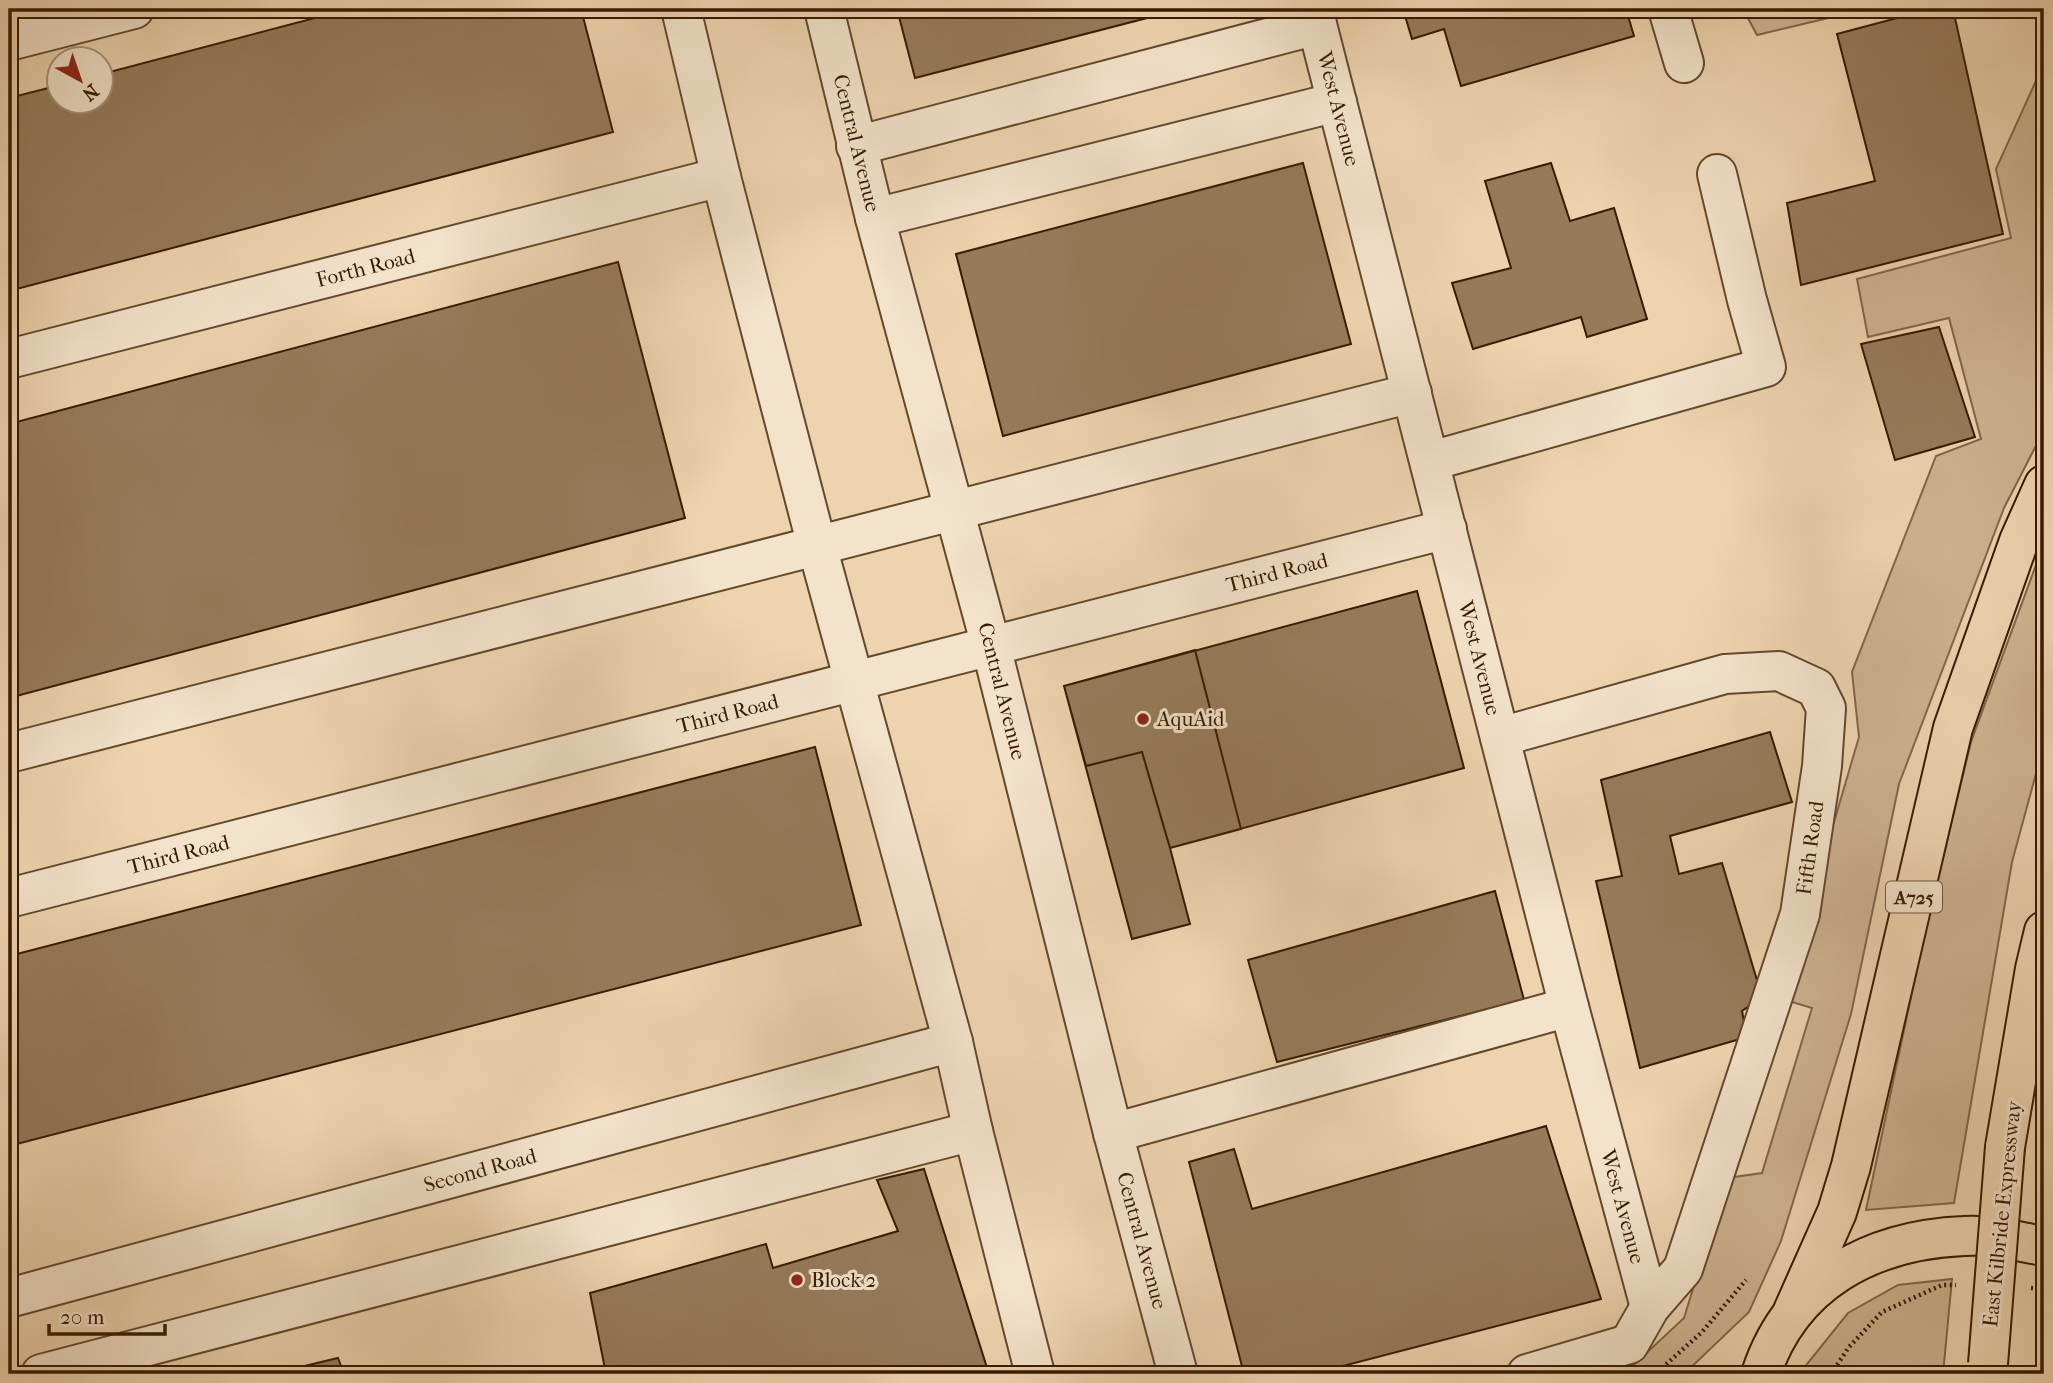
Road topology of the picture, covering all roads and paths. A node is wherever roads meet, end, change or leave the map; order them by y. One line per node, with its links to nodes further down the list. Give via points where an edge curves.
1 (134, 9): 6 (street)
2 (681, 9): 11 (street)
3 (824, 9): 9 (street, Central Avenue)
4 (1668, 9): 7 (street)
5 (1315, 17): 8 (street, West Avenue); 9 (street)
6 (9, 41)
7 (1684, 63)
8 (1337, 102): 12 (street); 14 (street, West Avenue)
9 (856, 146): 12 (street, Central Avenue)
10 (1717, 174): 15 (street, via 1766,367)
11 (721, 177): 13 (street, Forth Road); 19 (street)
12 (875, 218): 17 (street, Central Avenue)
13 (9, 359)
14 (1412, 393): 15 (street, West Avenue); 17 (street)
15 (1431, 461): 18 (street, West Avenue)
16 (2044, 485): 37 (main road, A725, via 2019,541 1953,728 1851,1166 1837,1212)
17 (955, 510): 19 (street); 20 (street, Central Avenue)
18 (1447, 529): 20 (street, Third Road); 22 (street, West Avenue)
19 (817, 546): 21 (street); 23 (street)
20 (991, 646): 21 (street, Third Road); 29 (street, Central Avenue)
21 (855, 681): 24 (street, Third Road); 27 (street)
22 (1500, 737): 26 (street, West Avenue); 36 (street, Fifth Road, via 1725,674 1779,671 1816,688 1826,708 1800,914 1683,1269)
23 (9, 753)
24 (9, 898)
25 (2044, 931): 38 (main road, East Kilbride Expressway, bridge, via 2005,1147)
26 (1569, 1007): 29 (street); 36 (street, West Avenue)
27 (953, 1042): 28 (street); 35 (street, Second Road)
28 (973, 1131): 39 (street); 40 (street)
29 (1113, 1133): 41 (street, Central Avenue)
30 (2044, 1245): 37 (main road, via 1967,1235 1884,1250 1834,1275)
31 (1746, 1280): 43 (path, via 1703,1332)
32 (1968, 1286): 46 (path, via 1942,1284 1882,1312)
33 (2019, 1288): 34 (path)
34 (2044, 1289)
35 (9, 1298)
36 (1650, 1307): 42 (street, Fifth Road, via 1629,1343)
37 (1788, 1319): 44 (main road); 45 (main road)
38 (1988, 1369)
39 (41, 1374)
40 (1035, 1374)
41 (1178, 1374)
42 (1527, 1374)
43 (1655, 1374)
44 (1736, 1374)
45 (1761, 1374)
46 (1830, 1374)

